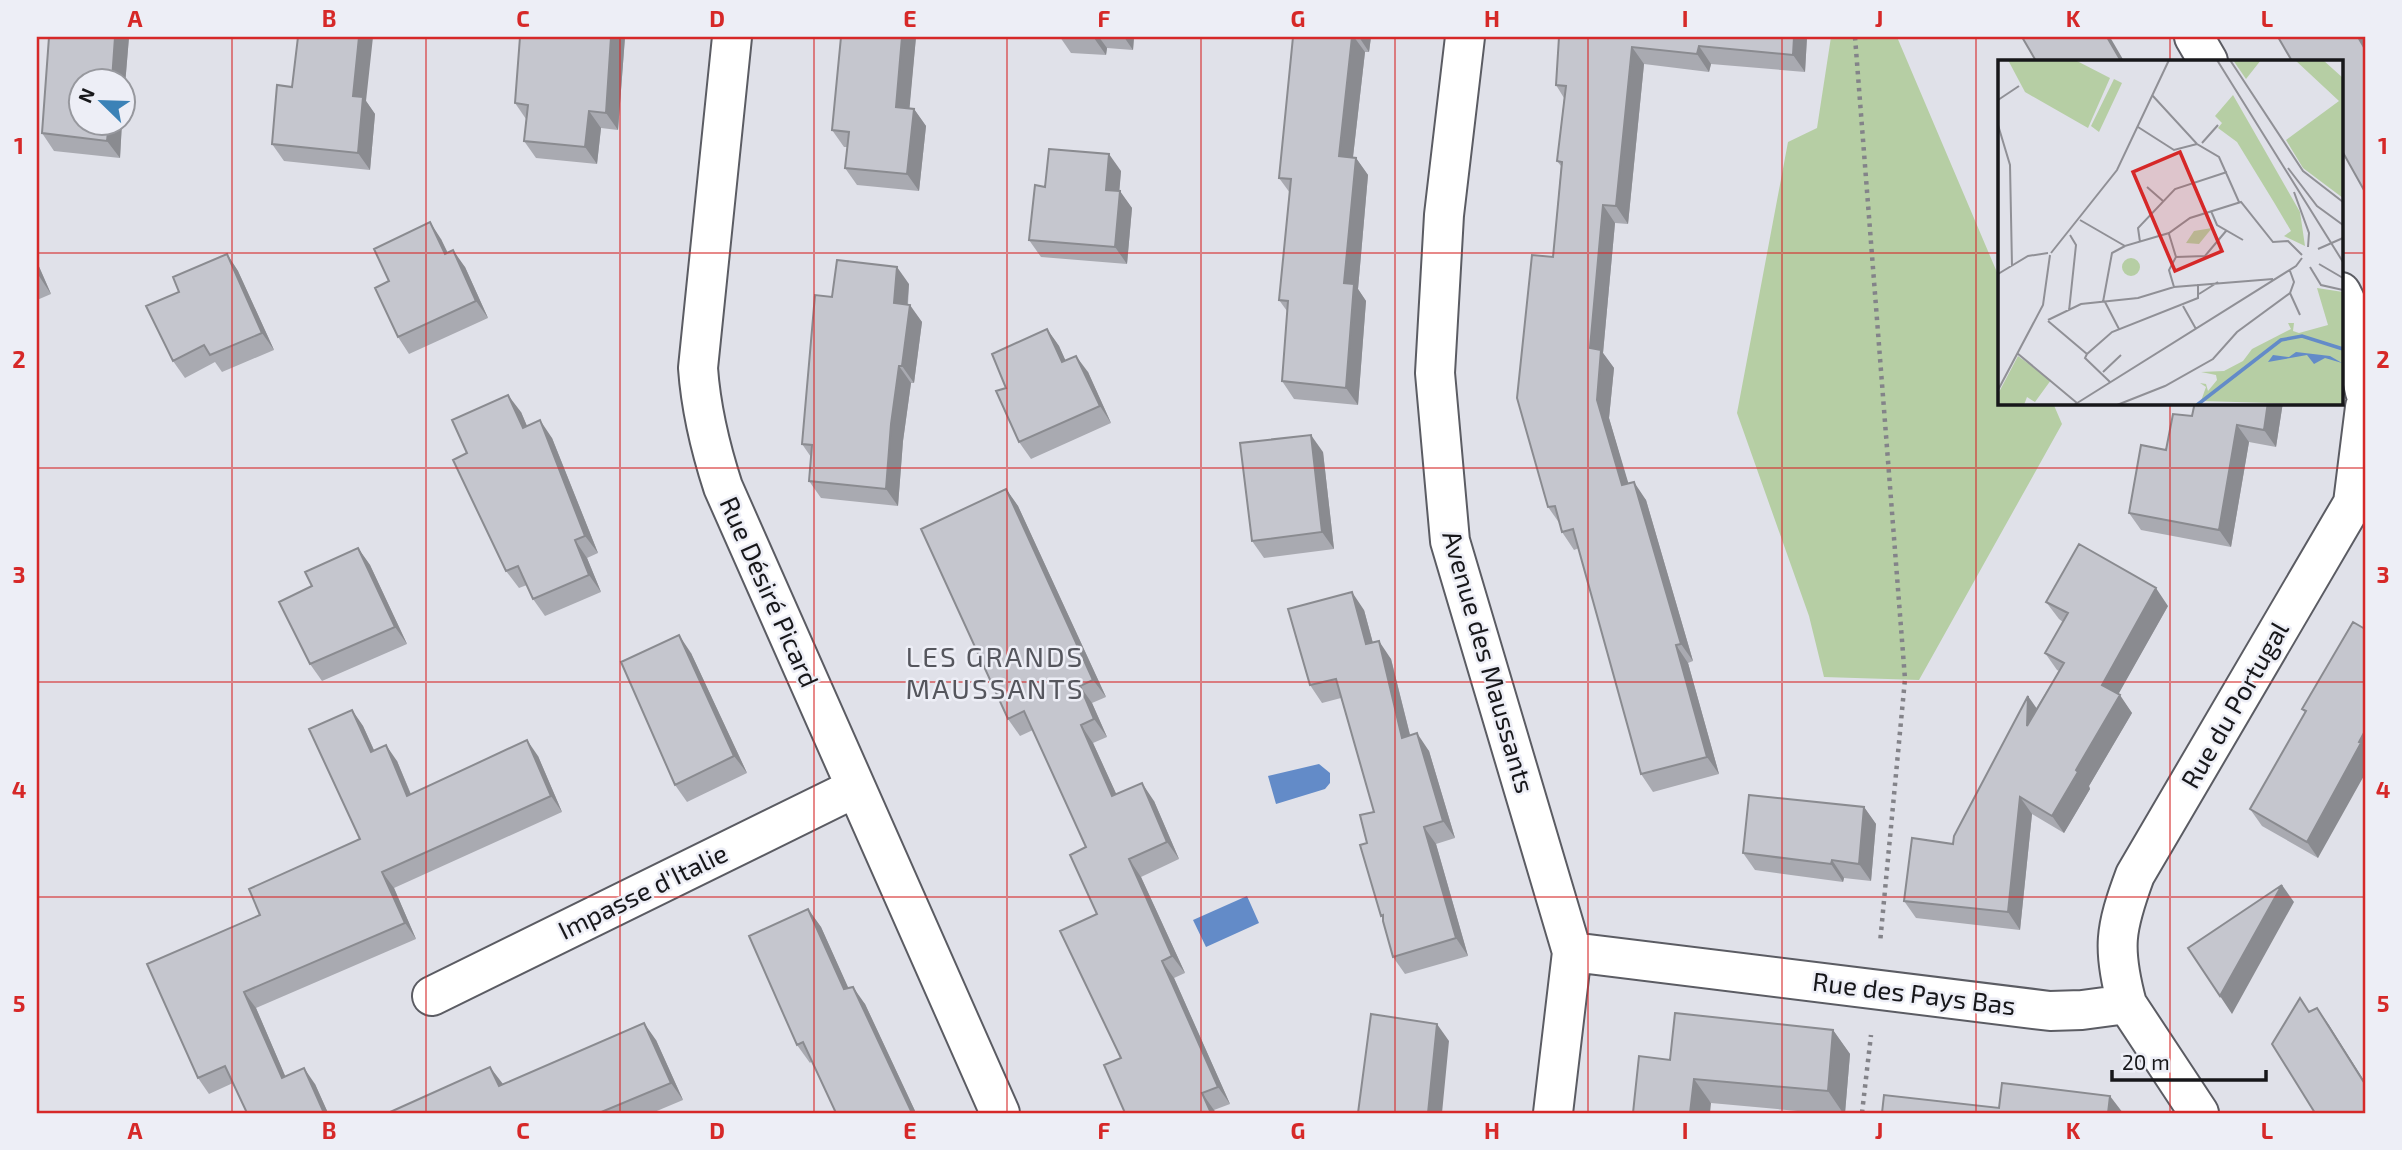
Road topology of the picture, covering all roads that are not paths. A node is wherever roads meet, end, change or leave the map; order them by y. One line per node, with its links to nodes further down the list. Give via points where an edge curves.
1 (732, 37): 8 (street, Rue Désiré Picard, via 702,318 701,404 723,487)
2 (1465, 37): 9 (street, Avenue des Maussants, via 1444,215 1435,373 1450,541)
3 (2194, 37): 4 (street)
4 (2207, 60)
5 (2342, 294): 6 (street)
6 (2365, 392)
7 (2365, 407): 11 (street, Rue du Portugal, via 2353,503 2135,875 2122,910 2116,947)
8 (855, 788): 10 (street, Impasse d'Italie); 12 (street, Rue Désiré Picard)
9 (1572, 952): 11 (street, Rue des Pays Bas, via 2050,1011); 13 (street, Avenue des Maussants)
10 (432, 996)
11 (2127, 1004): 14 (street)
12 (1000, 1113)
13 (1553, 1113)
14 (2199, 1113)

